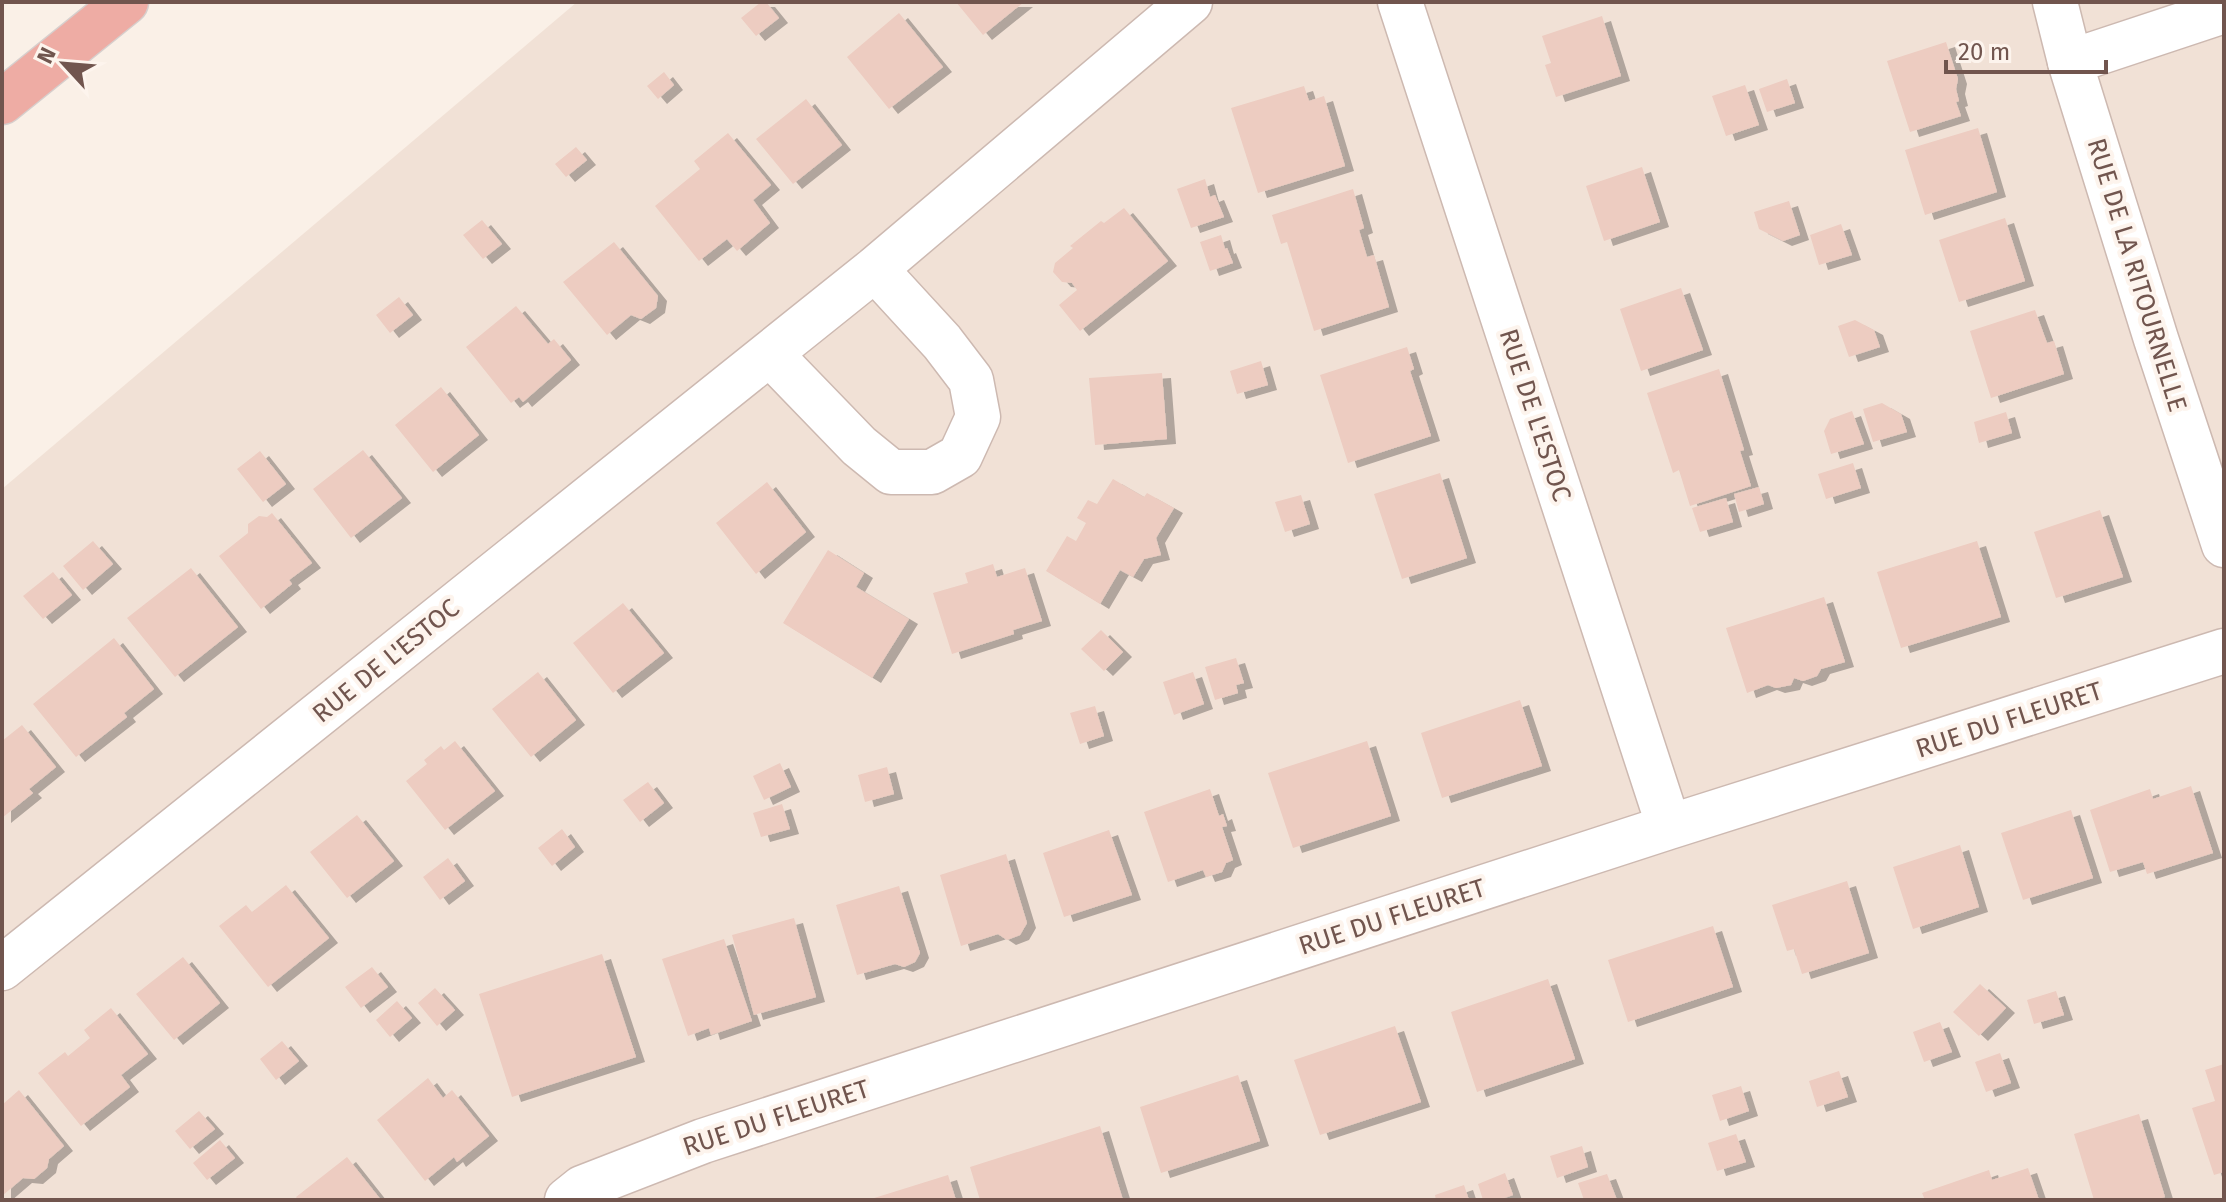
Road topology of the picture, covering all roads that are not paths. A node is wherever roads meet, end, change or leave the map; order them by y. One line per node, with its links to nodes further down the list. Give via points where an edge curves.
1 (126, 2): 7 (highway)
2 (1190, 2): 8 (street, RUE DE L'ESTOC)
3 (1400, 2): 12 (street, RUE DE L'ESTOC)
4 (2055, 2): 6 (street, RUE DE LA RITOURNELLE)
5 (2224, 11): 6 (street)
6 (2070, 62): 10 (street, RUE DE LA RITOURNELLE)
7 (2, 102)
8 (875, 269): 9 (street, RUE DE L'ESTOC); 9 (street, via 971,380 978,417 960,456 932,472 891,472)
9 (770, 354): 13 (street, RUE DE L'ESTOC)
10 (2224, 545)
11 (2224, 651): 12 (street, RUE DU FLEURET)
12 (1669, 827): 14 (street, RUE DU FLEURET, via 703,1141 582,1188)
13 (2, 968)
14 (567, 1200)

